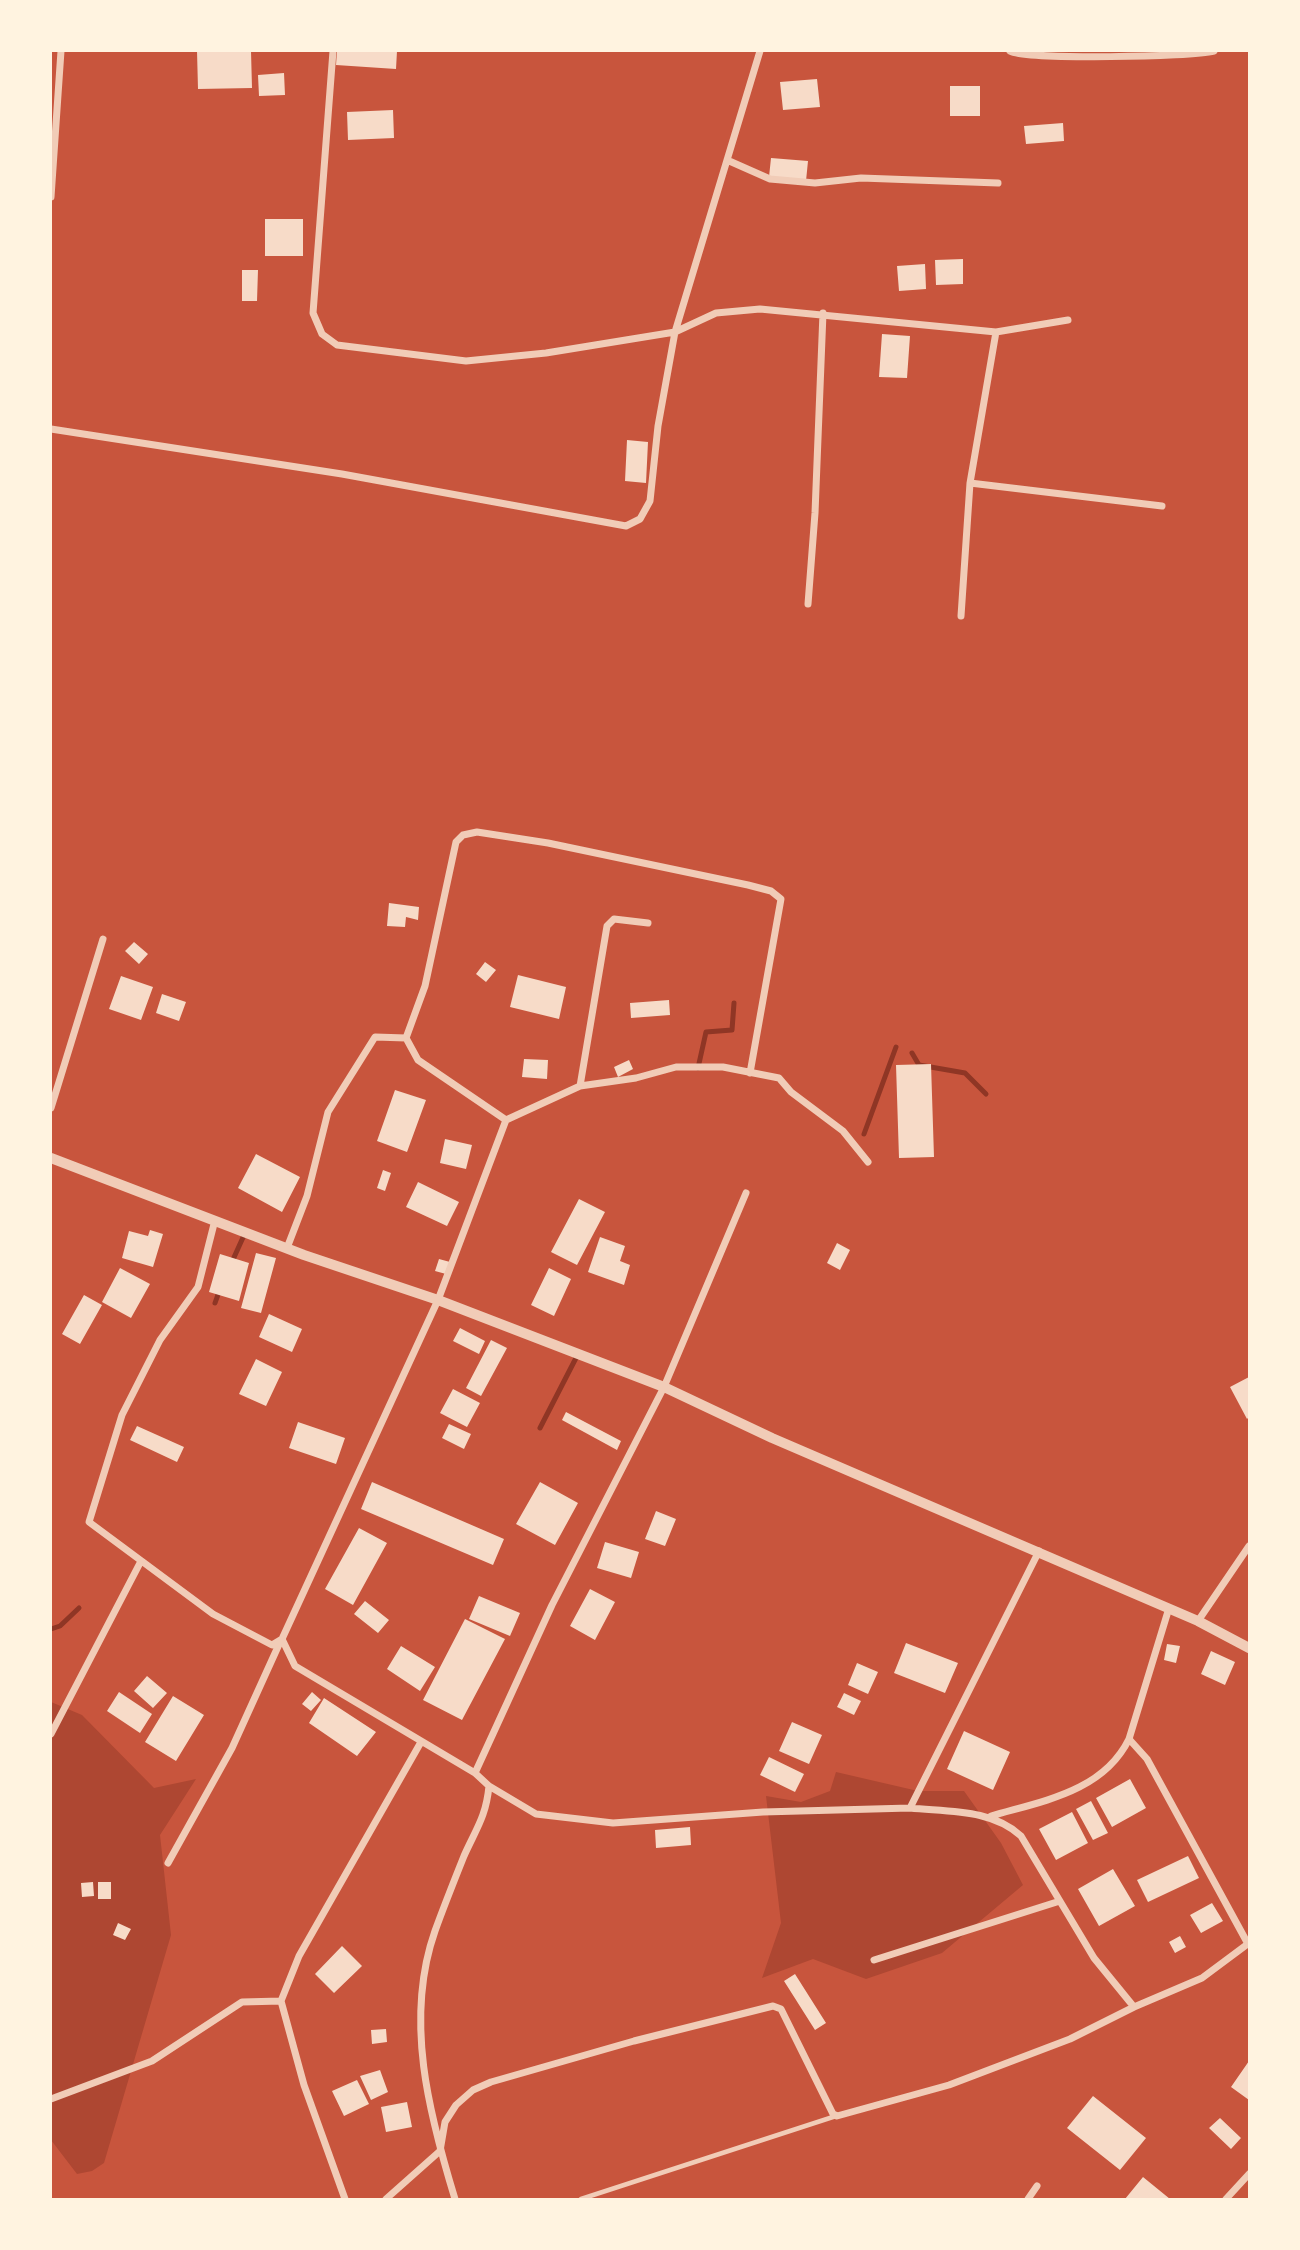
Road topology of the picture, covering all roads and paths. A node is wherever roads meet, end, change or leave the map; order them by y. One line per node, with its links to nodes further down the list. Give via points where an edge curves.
1 (61, 51): 8 (street)
2 (333, 51): 11 (street, via 313,313 321,334 337,345 466,361)
3 (760, 51): 6 (street)
4 (1010, 51): 5 (street, via 1100,56)
5 (1214, 51)
6 (727, 160): 7 (street, via 770,179 815,183 861,177); 11 (street)
7 (998, 183)
8 (51, 197)
9 (823, 313): 11 (street, via 760,309 716,313); 12 (street); 16 (street)
10 (1068, 320): 12 (street)
11 (674, 332): 13 (street, via 650,501 640,519 626,526 342,474)
12 (996, 332): 14 (street)
13 (51, 429)
14 (970, 483): 15 (street); 17 (street)
15 (1162, 506)
16 (808, 604)
17 (961, 616)
18 (648, 923): 22 (street, via 614,919 607,926)
19 (103, 939): 23 (street)
20 (407, 1038): 21 (street, via 425,986 456,842 477,832 748,885 781,899); 24 (street, via 418,1059); 29 (street, via 375,1037 328,1112 307,1196)
21 (750, 1073): 22 (street, via 723,1067 676,1067); 26 (street, via 779,1078 791,1093 843,1131)
22 (580, 1086): 24 (street)
23 (51, 1108)
24 (506, 1121): 30 (street)
25 (51, 1158): 28 (street)
26 (867, 1161)
27 (746, 1193): 31 (street)
28 (215, 1220): 29 (street); 34 (street, via 198,1287 160,1340 122,1415 89,1522)
29 (287, 1248): 30 (street)
30 (438, 1300): 31 (street); 37 (street)
31 (664, 1387): 33 (street); 42 (street, via 552,1605)
32 (1249, 1546): 36 (street)
33 (1039, 1551): 35 (street); 44 (street)
34 (141, 1562): 37 (street, via 213,1614 272,1646); 39 (street)
35 (1169, 1608): 36 (street); 40 (street)
36 (1198, 1620): 38 (street)
37 (282, 1639): 41 (street, via 295,1666); 46 (street, via 232,1748)
38 (1249, 1648)
39 (51, 1734)
40 (1129, 1739): 45 (street, via 1107,1772 1089,1783); 48 (street, via 1147,1759)
41 (421, 1742): 42 (street); 50 (street, via 299,1955)
42 (475, 1773): 43 (street)
43 (489, 1786): 44 (street, via 536,1814 613,1823); 54 (street, via 486,1812 435,1932 423,1985 422,2057)
44 (910, 1808): 45 (street)
45 (990, 1816): 47 (street, via 1021,1836)
46 (167, 1863)
47 (1060, 1901): 49 (street); 51 (street, via 1094,1958)
48 (1249, 1944): 51 (street, via 1202,1978)
49 (874, 1960)
50 (281, 2001): 52 (street, via 242,2002 152,2061); 57 (street, via 304,2085)
51 (1134, 2007): 53 (street, via 1070,2039 949,2085)
52 (51, 2099)
53 (837, 2116): 54 (street, via 781,2009 773,2006 491,2082 456,2105 445,2122); 60 (lane)
54 (440, 2151): 58 (street); 59 (street)
55 (1249, 2174): 62 (street)
56 (1038, 2186): 61 (street)
57 (345, 2199)
58 (386, 2199)
59 (455, 2199)
60 (581, 2199)
61 (1028, 2199)
62 (1226, 2199)

